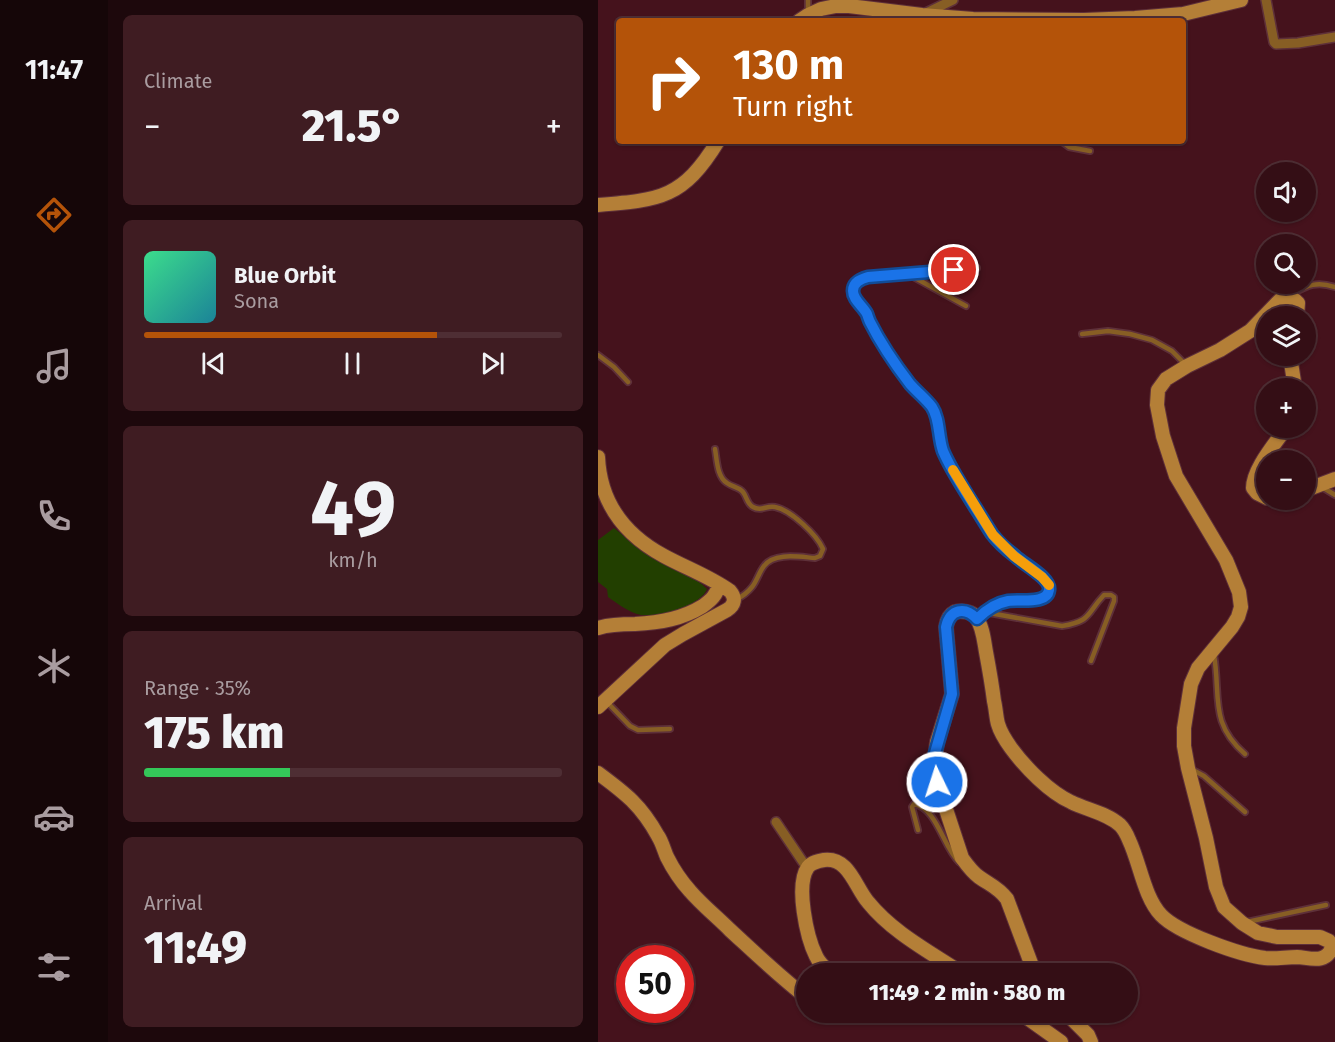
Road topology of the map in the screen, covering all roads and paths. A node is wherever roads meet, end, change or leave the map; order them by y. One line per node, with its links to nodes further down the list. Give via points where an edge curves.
1 (808, 0): 6 (lane)
2 (953, 0): 5 (street)
3 (1241, 0): 8 (main road, via 1183,14)
4 (1266, 0): 9 (street, via 1276,44)
5 (922, 15): 6 (main road, via 849,6 830,7); 7 (main road)
6 (803, 18)
7 (960, 18)
8 (1130, 18)
9 (1334, 37)
10 (716, 144): 13 (main road, via 694,174 673,190 639,201)
11 (1065, 144): 12 (lane)
12 (1090, 151)
13 (598, 205)
14 (977, 268): 15 (lane)
15 (908, 274): 18 (lane); 34 (lane, via 868,277 854,285 853,292 910,383 932,407 944,453 993,535 1048,584 1046,597 1041,600 1007,601)
16 (1334, 287): 17 (lane, via 1316,284)
17 (1288, 296): 19 (main road); 22 (main road, via 1250,331)
18 (966, 306)
19 (1298, 306)
20 (1082, 334): 22 (lane, via 1108,331 1152,340)
21 (598, 355): 23 (lane)
22 (1187, 366): 36 (main road, via 1166,379 1158,390 1157,405 1176,477 1226,561 1239,592 1241,607 1237,617)
23 (628, 382)
24 (715, 449): 33 (lane, via 720,476 726,483 745,494 755,508 779,507 789,513 814,535 823,549 815,558 770,560 753,586)
25 (598, 458): 32 (main road, via 604,492 627,528 658,552)
26 (1256, 475): 30 (main road)
27 (1334, 479): 28 (main road)
28 (1320, 485): 29 (main road); 31 (lane)
29 (1316, 486)
30 (1256, 492)
31 (1334, 495)
32 (719, 584): 33 (main road, via 733,594); 35 (main road, via 709,601 685,616)
33 (734, 602): 38 (main road, via 731,608 665,645)
34 (981, 615): 37 (lane, via 1062,626 1088,617 1104,596 1111,595 1114,601); 47 (main road, via 962,611 948,619 952,694 934,766 962,858); 49 (main road, via 998,725 1009,746 1060,796 1119,824 1132,846 1152,904 1162,916 1180,929 1265,958 1324,958 1332,948 1329,941 1320,937 1277,937 1258,933)
35 (598, 628)
36 (1212, 650): 40 (lane, via 1221,722 1227,736); 41 (main road, via 1191,684 1184,728)
37 (1091, 661)
38 (601, 703): 39 (lane, via 638,730)
39 (670, 729)
40 (1245, 754)
41 (1188, 768): 43 (lane, via 1204,776); 49 (main road, via 1216,886 1224,907)
42 (598, 772): 53 (main road, via 634,801 690,892)
43 (1245, 812)
44 (776, 822): 46 (street)
45 (918, 830): 47 (lane, via 914,804 925,809 954,857)
46 (807, 868): 50 (main road, via 801,894 808,936); 51 (main road, via 827,860 842,864 867,902 900,933)
47 (969, 868): 52 (main road, via 1007,899)
48 (1326, 905): 49 (lane)
49 (1242, 923)
50 (821, 963)
51 (946, 963)
52 (1031, 963)
53 (796, 989)
54 (1034, 1023): 56 (main road)
55 (1076, 1023): 57 (main road)
56 (1061, 1042)
57 (1090, 1042)

